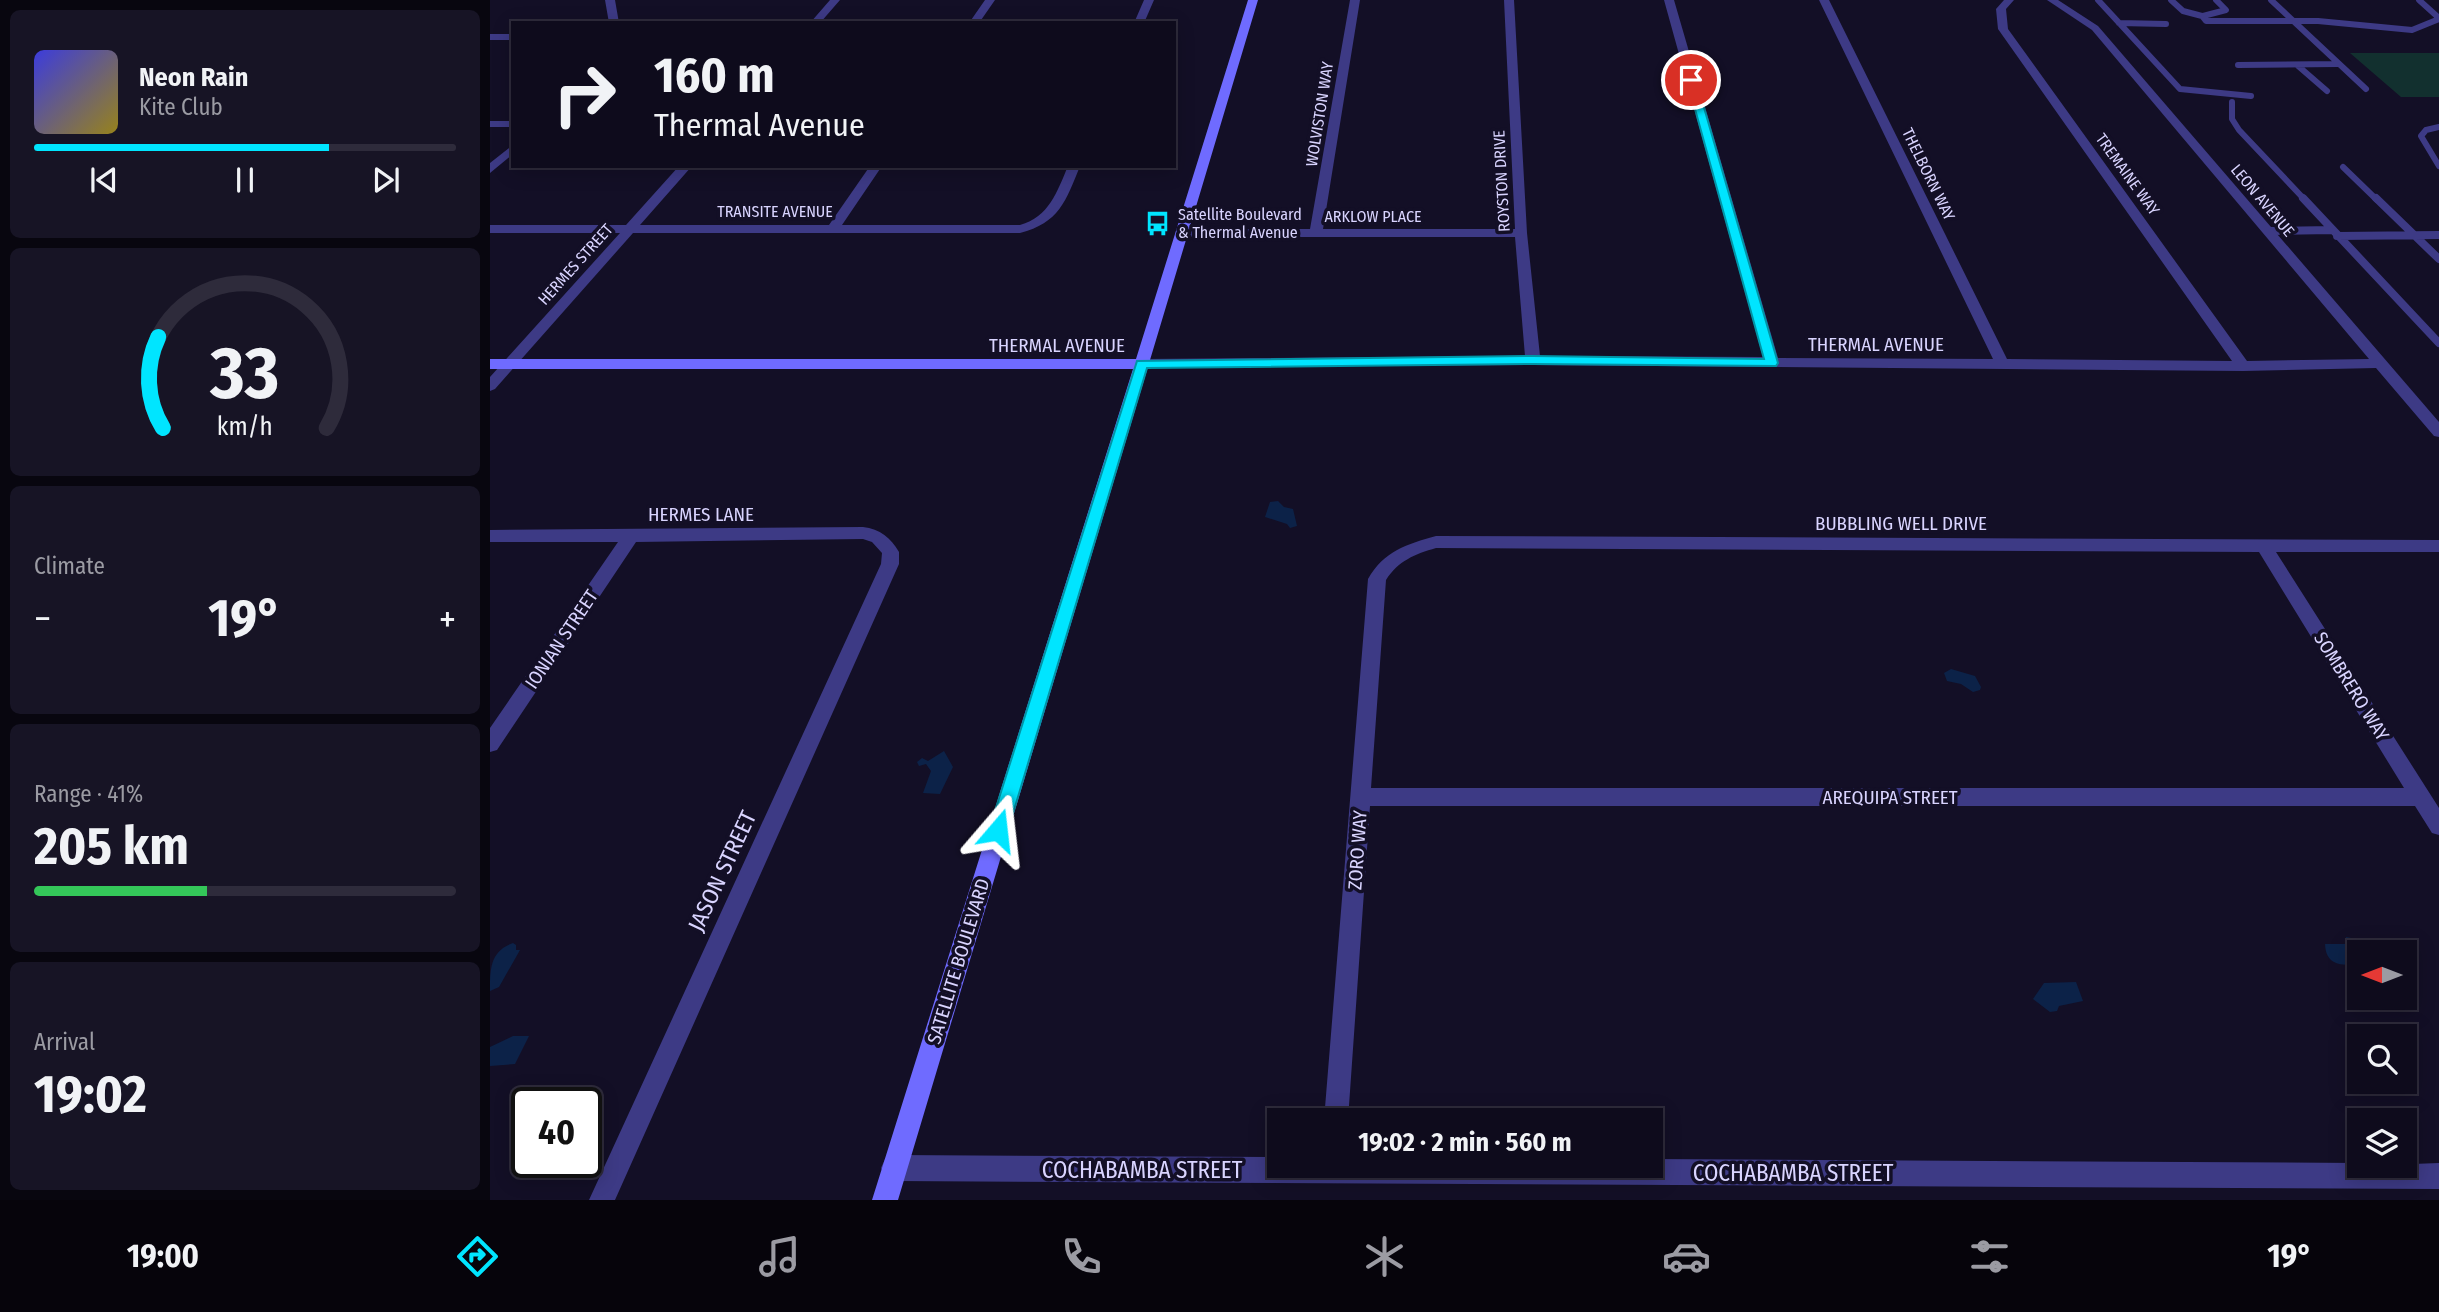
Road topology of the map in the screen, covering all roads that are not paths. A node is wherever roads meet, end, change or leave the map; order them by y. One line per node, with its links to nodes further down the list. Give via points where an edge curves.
1 (610, 0): 19 (street)
2 (835, 0): 20 (street)
3 (990, 0): 21 (street)
4 (1149, 0): 22 (street)
5 (1253, 0): 49 (street, SATELLITE BOULEVARD)
6 (1355, 0): 50 (street, WOLVISTON WAY)
7 (1509, 0): 51 (street, ROYSTON DRIVE)
8 (1669, 0): 60 (street)
9 (1824, 0): 61 (street, THELBORN WAY)
10 (2009, 0): 64 (street, TREMAINE WAY, via 2001,9 2003,29)
11 (2052, 0): 48 (street, LEON AVENUE, via 2095,28)
12 (2098, 0): 24 (lane)
13 (2171, 0): 17 (lane, via 2183,11)
14 (2216, 0): 17 (lane, via 2226,10)
15 (2271, 0): 23 (lane)
16 (2419, 0): 18 (lane)
17 (2202, 16): 23 (lane, via 2206,21)
18 (2439, 19): 23 (lane, via 2412,30)
19 (612, 21)
20 (817, 21)
21 (975, 21)
22 (1140, 21)
23 (2295, 22): 28 (lane)
24 (2119, 23): 25 (lane); 33 (lane, via 2180,89)
25 (2166, 24)
26 (490, 37): 27 (street)
27 (511, 37)
28 (2338, 64): 30 (lane); 31 (lane)
29 (2238, 65): 30 (lane)
30 (2297, 65): 32 (lane)
31 (2366, 89)
32 (2327, 91)
33 (2251, 96)
34 (2232, 102): 52 (lane, via 2232,119 2239,130)
35 (490, 124): 36 (street)
36 (511, 124)
37 (2439, 127): 39 (lane, via 2422,131 2421,136)
38 (511, 150): 44 (street)
39 (2439, 166)
40 (2343, 167): 53 (lane)
41 (684, 168): 46 (street, HERMES STREET)
42 (875, 168): 47 (street)
43 (1073, 168): 47 (street, TRANSITE AVENUE, via 1048,218 1035,227)
44 (490, 169)
45 (490, 229): 46 (street, TRANSITE AVENUE)
46 (629, 229): 47 (street, TRANSITE AVENUE); 59 (street, HERMES STREET)
47 (833, 229)
48 (2269, 231): 52 (lane); 62 (street, LEON AVENUE)
49 (1182, 233): 50 (street, ARKLOW PLACE); 63 (street, SATELLITE BOULEVARD)
50 (1316, 233): 51 (street, ARKLOW PLACE)
51 (1521, 233): 57 (street, ROYSTON DRIVE)
52 (2334, 233): 53 (lane); 56 (lane)
53 (2413, 234): 54 (lane); 55 (lane)
54 (2439, 235)
55 (2439, 258)
56 (2439, 343)
57 (1533, 360): 60 (street, THERMAL AVENUE); 63 (street, THERMAL AVENUE)
58 (490, 363): 59 (street, THERMAL AVENUE)
59 (510, 363): 63 (street, THERMAL AVENUE); 65 (street, HERMES STREET)
60 (1772, 363): 61 (street, THERMAL AVENUE)
61 (2002, 363): 64 (street, THERMAL AVENUE)
62 (2380, 363): 64 (street, THERMAL AVENUE); 66 (street, LEON AVENUE)
63 (1141, 364): 78 (street, SATELLITE BOULEVARD)
64 (2243, 366)
65 (490, 386)
66 (2439, 432)
67 (632, 535): 68 (street, HERMES LANE); 71 (street, HERMES LANE, via 850,535 863,531 878,535 891,552); 73 (street, IONIAN STREET)
68 (490, 536)
69 (2264, 546): 70 (street, BUBBLING WELL DRIVE); 72 (street, BUBBLING WELL DRIVE, via 1436,542 1404,550 1386,564); 75 (street, SOMBRERO WAY)
70 (2439, 546)
71 (890, 564): 82 (street, JASON STREET)
72 (1377, 579): 74 (street, ZORO WAY)
73 (490, 744)
74 (1360, 797): 75 (street, AREQUIPA STREET); 77 (street, ZORO WAY)
75 (2420, 797): 76 (street, SOMBRERO WAY)
76 (2439, 826)
77 (1337, 1108)
78 (894, 1168): 79 (street, COCHABAMBA STREET); 83 (street, SATELLITE BOULEVARD)
79 (1267, 1168)
80 (1663, 1170): 81 (street, COCHABAMBA STREET)
81 (2439, 1176)
82 (602, 1200)
83 (885, 1200)

